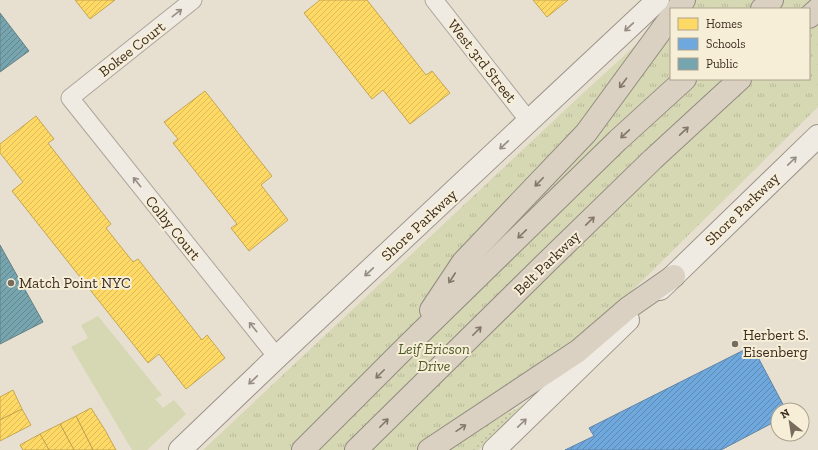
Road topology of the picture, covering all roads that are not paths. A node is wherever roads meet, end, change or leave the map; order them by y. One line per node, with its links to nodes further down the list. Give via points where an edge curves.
1 (193, 0): 13 (street, Bokee Court, one-way to 1)
2 (434, 0): 14 (street, West 3rd Street)
3 (658, 0): 14 (main road, Shore Parkway, one-way to 14)
4 (684, 0): 6 (highway)
5 (772, 0): 7 (highway)
6 (678, 8)
7 (763, 8)
8 (818, 9): 9 (highway)
9 (810, 16)
10 (670, 18): 17 (highway, one-way to 17, via 586,132 463,262)
11 (683, 80): 17 (highway, one-way to 17)
12 (739, 80): 21 (highway, Belt Parkway, one-way to 12, via 648,165)
13 (70, 98): 18 (street, Colby Court, one-way to 13)
14 (529, 122): 18 (main road, Shore Parkway, one-way to 18)
15 (818, 136): 16 (main road, Shore Parkway, one-way to 15)
16 (674, 276): 22 (highway, one-way to 16, via 578,351 628,308); 23 (main road, Shore Parkway, one-way to 16)
17 (407, 346): 20 (highway, one-way to 20)
18 (277, 357): 19 (main road, Shore Parkway, one-way to 19)
19 (180, 450)
20 (303, 450)
21 (356, 450)
22 (429, 450)
23 (494, 450)

